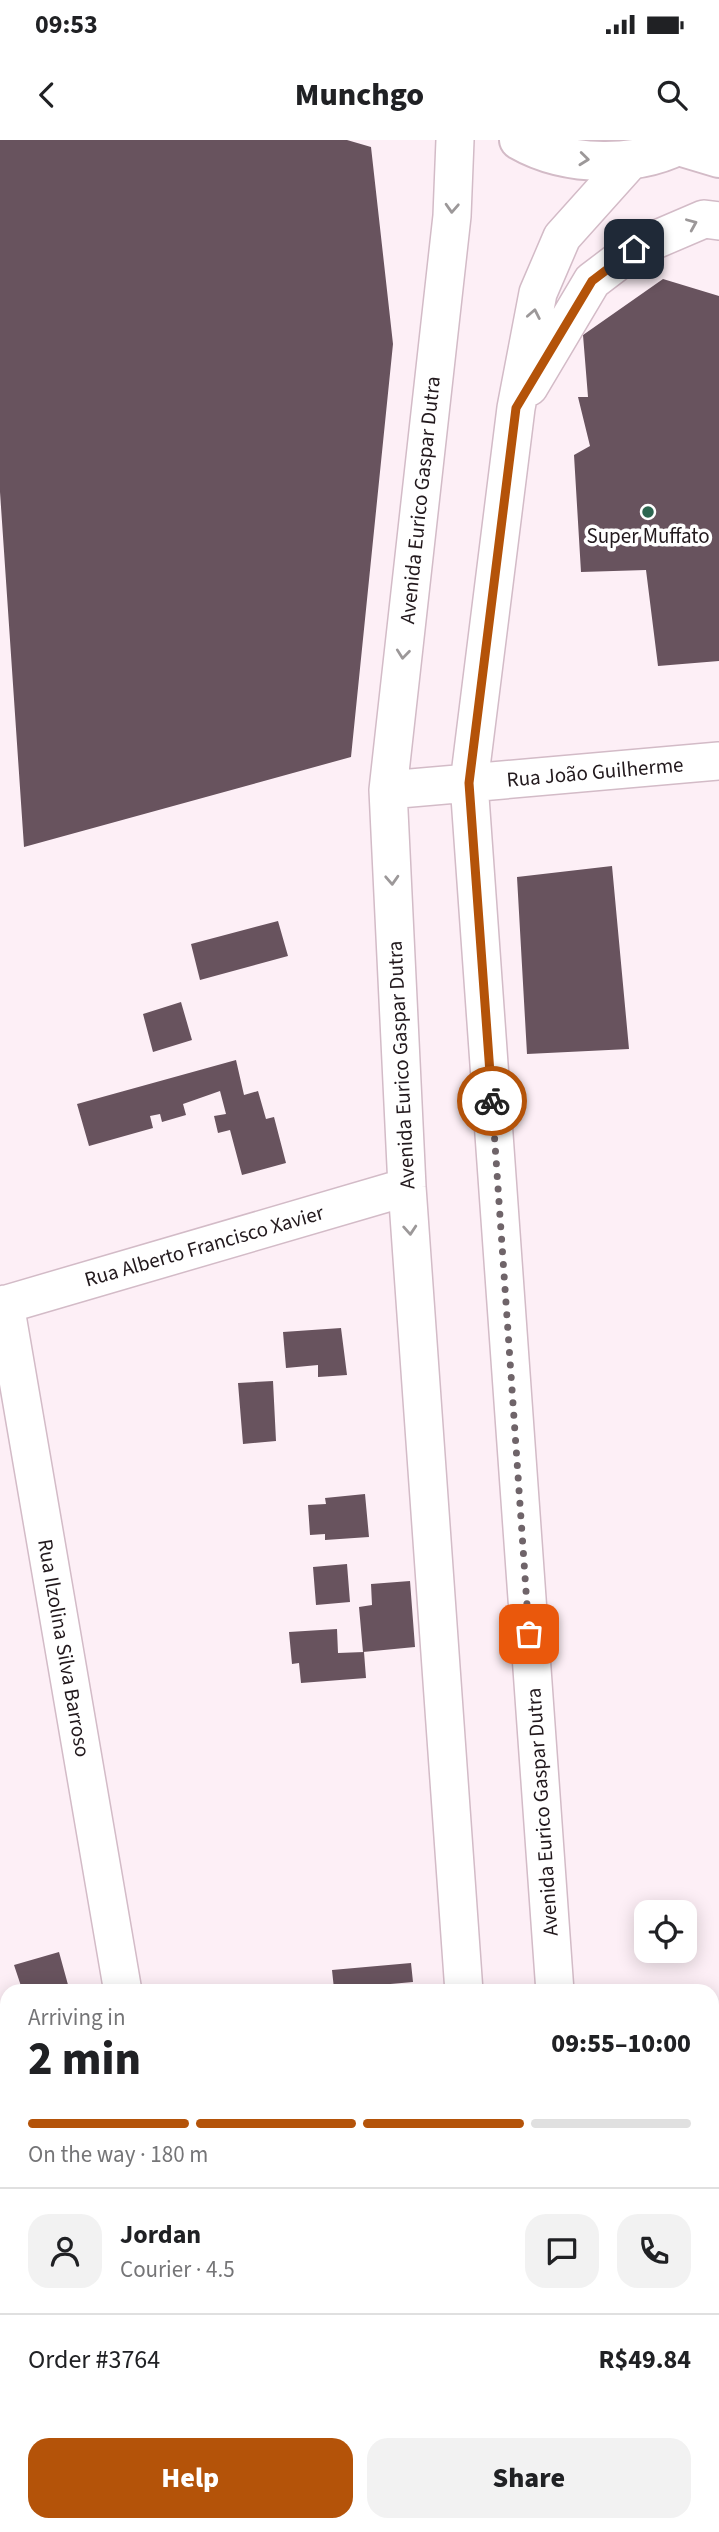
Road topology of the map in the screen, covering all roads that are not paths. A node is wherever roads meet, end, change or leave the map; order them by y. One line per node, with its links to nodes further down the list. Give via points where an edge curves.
1 (455, 140): 10 (street, Avenida Eurico Gaspar Dutra, one-way to 10, via 452,216)
2 (519, 140): 5 (highway, one-way to 5, via 582,160)
3 (683, 143): 4 (highway); 5 (highway)
4 (719, 158)
5 (631, 160): 7 (street, Avenida Eurico Gaspar Dutra, one-way to 5, via 538,293 562,237)
6 (719, 221): 7 (street, one-way to 6, via 592,281 634,249 704,219)
7 (516, 408): 9 (street, Avenida Eurico Gaspar Dutra)
8 (719, 761): 9 (street, Rua João Guilherme)
9 (469, 783): 10 (street, Rua João Guilherme); 15 (street, Avenida Eurico Gaspar Dutra)
10 (388, 790): 11 (street, Avenida Eurico Gaspar Dutra, one-way to 11)
11 (407, 1187): 12 (street, Rua Alberto Francisco Xavier); 14 (street, Avenida Eurico Gaspar Dutra, one-way to 14)
12 (2, 1305): 13 (street, Rua Ilzolina Silva Barroso)
13 (122, 1984)
14 (463, 1984)
15 (554, 1984)

